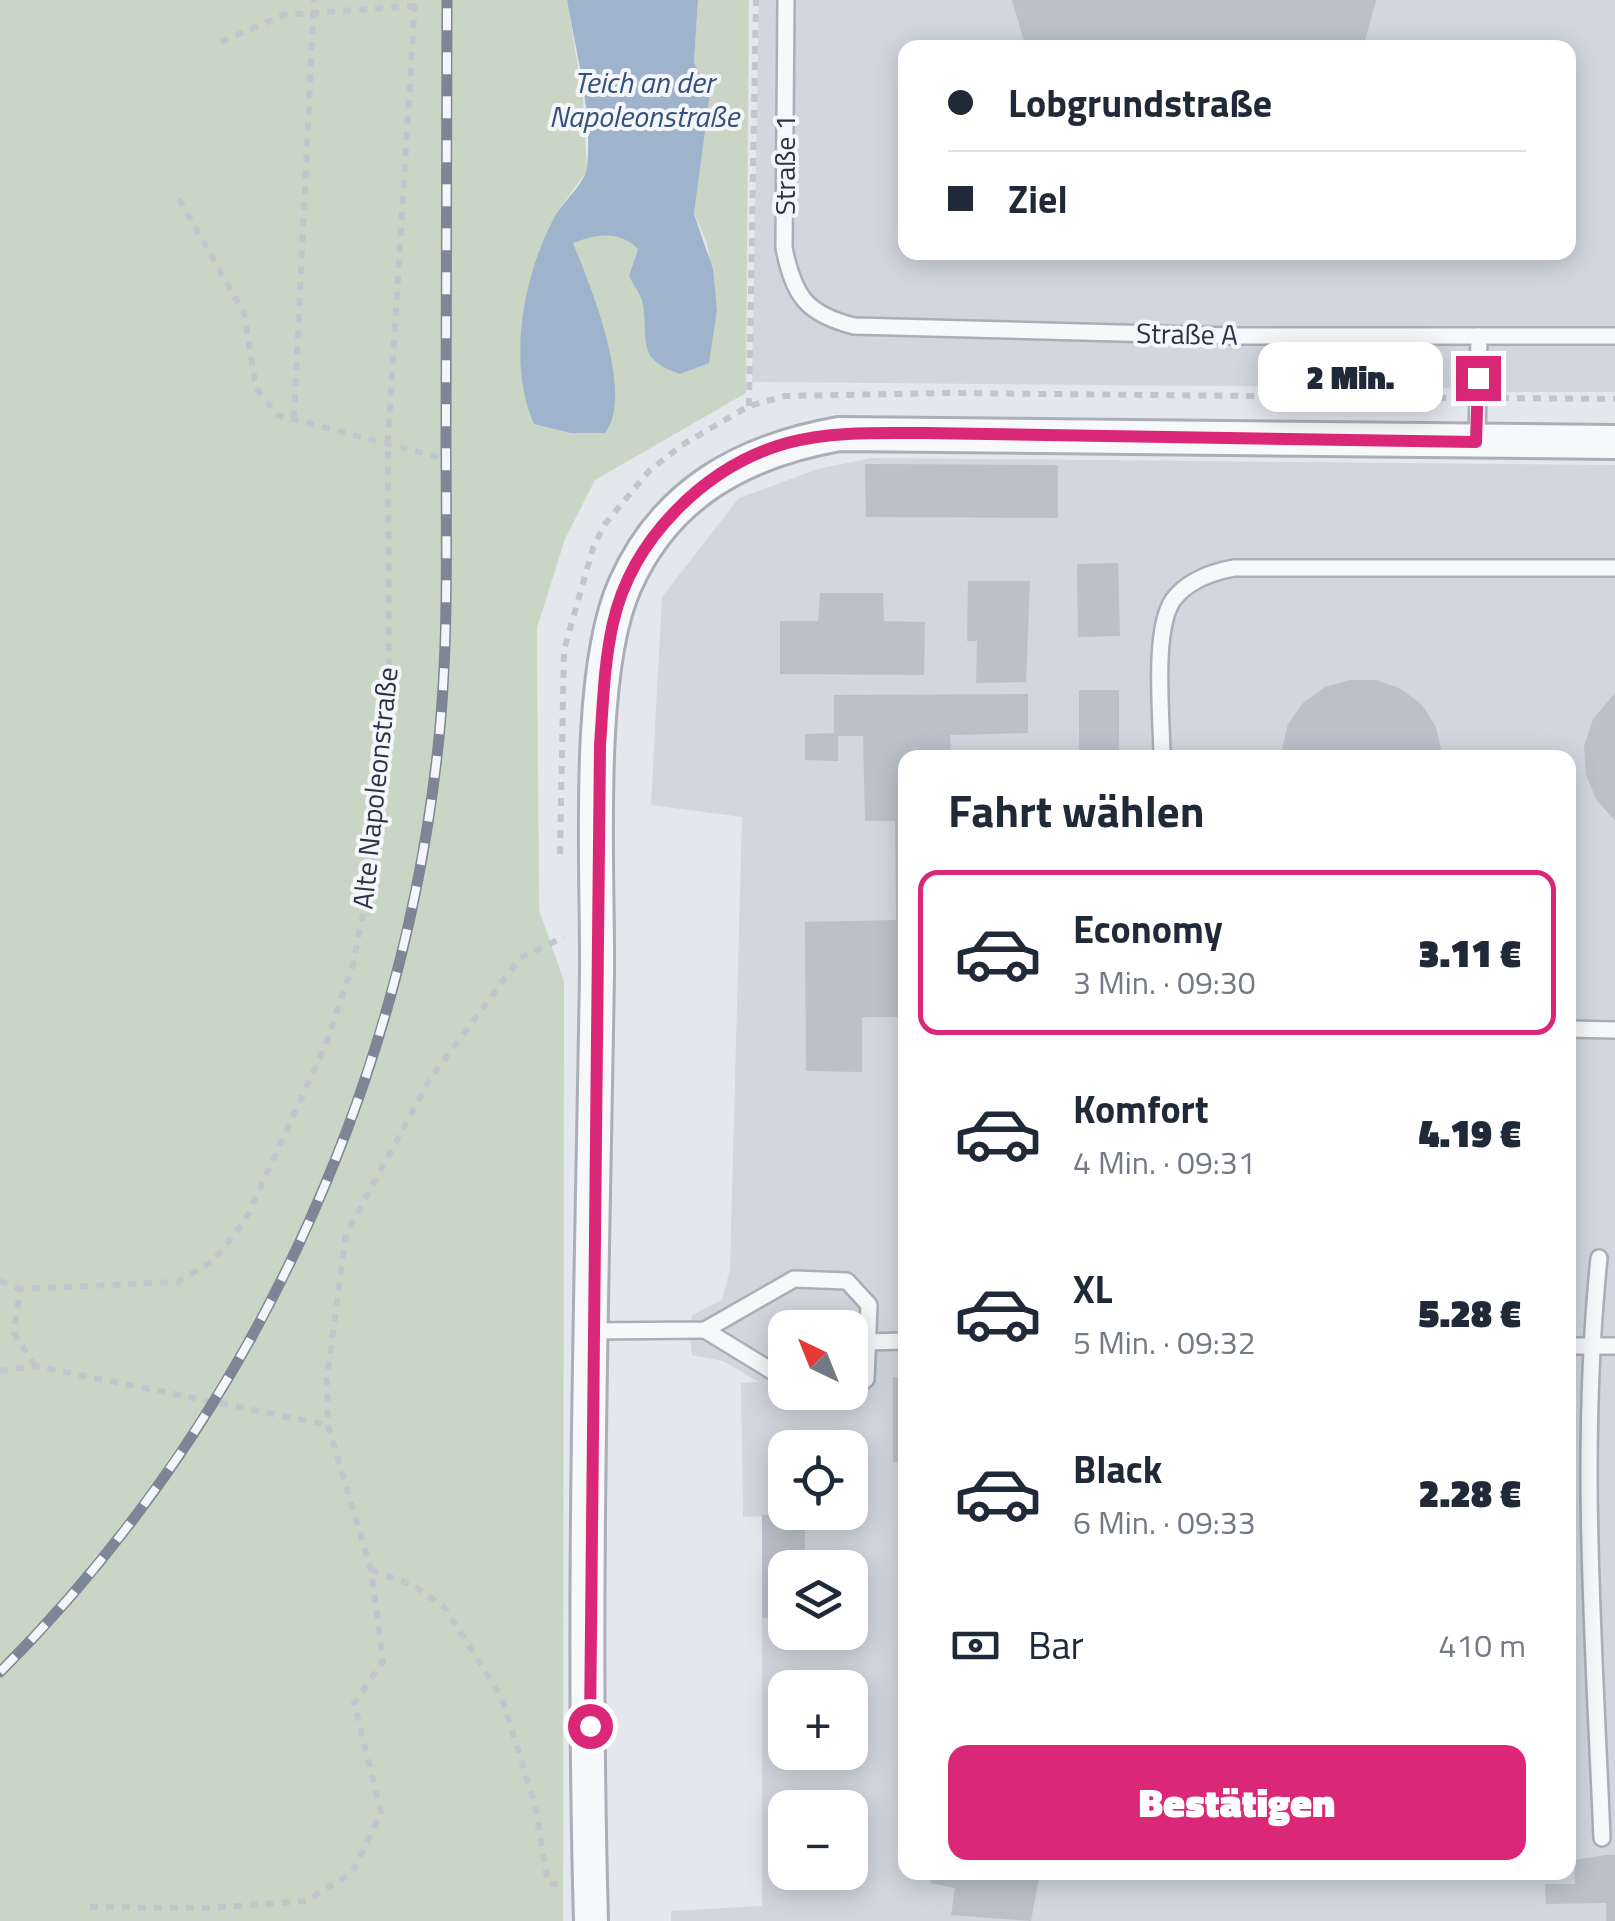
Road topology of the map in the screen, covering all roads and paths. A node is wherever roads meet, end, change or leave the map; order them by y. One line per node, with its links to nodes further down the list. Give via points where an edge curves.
1 (314, 0): 5 (path)
2 (756, 0): 13 (path)
3 (786, 0): 8 (lane, Straße 1, via 784,248 791,285)
4 (416, 3): 5 (path); 15 (path, Alte Napoleonstraße)
5 (314, 13): 6 (path, via 283,15); 14 (path)
6 (221, 42)
7 (179, 198): 14 (path, via 244,313 256,388 277,415)
8 (820, 318): 9 (lane, Straße A, via 854,326)
9 (1479, 336): 10 (lane, Straße A); 11 (lane)
10 (1615, 336)
11 (1477, 398): 12 (path); 13 (path, via 950,393 785,396); 16 (lane)
12 (1615, 400)
13 (749, 406): 21 (path, via 648,471 593,548 572,614 560,692)
14 (294, 418): 15 (path)
15 (388, 440): 18 (path); 27 (path, Alte Napoleonstraße, via 390,698 368,889 353,964 326,1044 244,1221 214,1261 177,1282)
16 (1476, 442): 17 (street); 30 (street, via 840,434 748,457 685,502 624,587 606,662)
17 (1615, 442)
18 (446, 459)
19 (1615, 568): 20 (lane, via 1206,573 1172,601 1161,645)
20 (1162, 750)
21 (562, 867)
22 (572, 934): 39 (path, via 520,958 430,1079 346,1234 326,1378)
23 (1576, 1029): 24 (lane)
24 (1615, 1030)
25 (1600, 1258): 34 (lane)
26 (0, 1281): 27 (path)
27 (20, 1289): 36 (path, via 14,1333)
28 (868, 1310): 29 (lane, via 847,1281 794,1278)
29 (705, 1330): 30 (lane); 37 (lane)
30 (591, 1331): 44 (street)
31 (898, 1341): 32 (lane)
32 (868, 1342)
33 (1576, 1346): 34 (lane)
34 (1590, 1346): 35 (lane); 41 (lane, via 1589,1518)
35 (1615, 1346)
36 (34, 1366): 38 (path); 39 (path)
37 (768, 1369)
38 (0, 1370)
39 (328, 1425): 40 (path)
40 (371, 1570): 42 (path, via 416,1586 445,1608 502,1698 530,1786); 43 (path, via 384,1662 354,1703 381,1813 352,1873 306,1902)
41 (1602, 1838)
42 (548, 1884)
43 (90, 1907)
44 (590, 1908)

